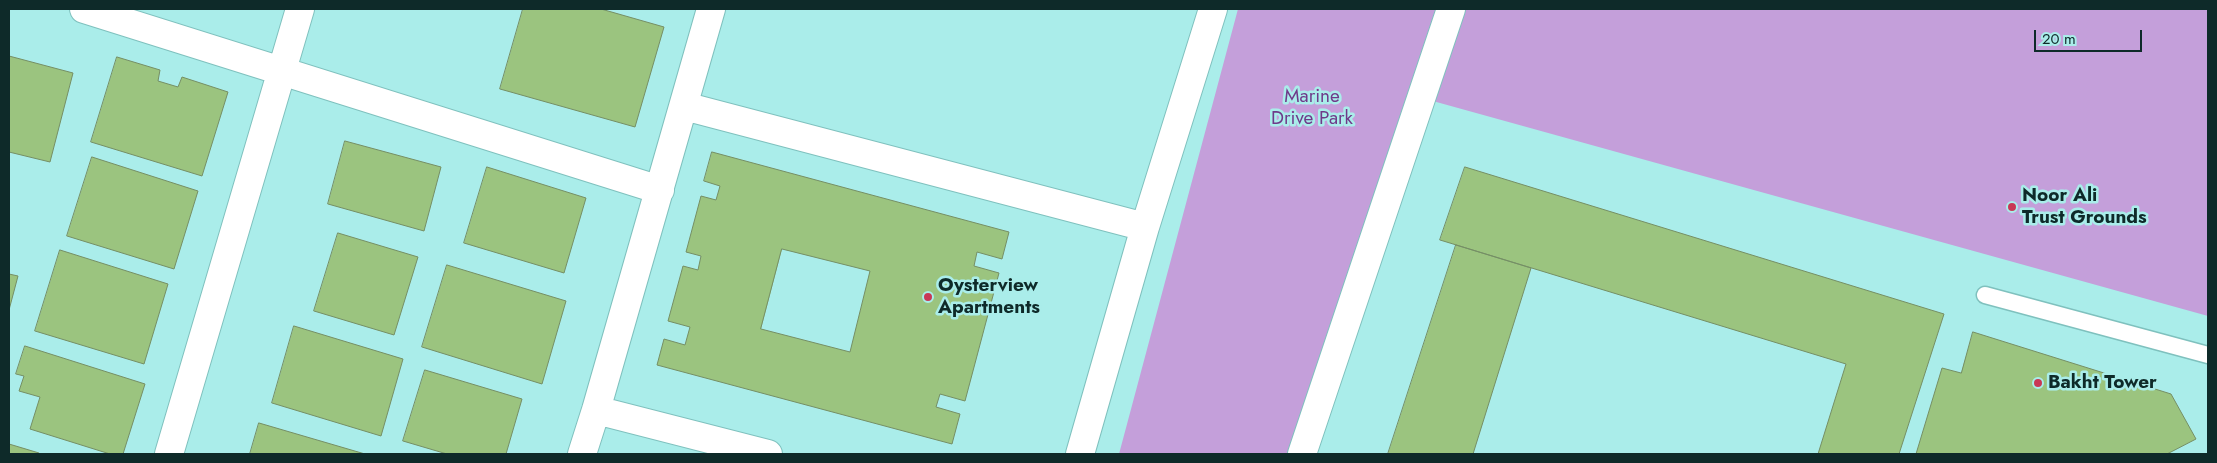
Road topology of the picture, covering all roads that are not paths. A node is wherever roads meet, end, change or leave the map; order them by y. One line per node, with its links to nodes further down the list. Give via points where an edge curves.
1 (84, 9): 6 (street)
2 (300, 9): 6 (street)
3 (711, 9): 7 (street)
4 (1213, 9): 9 (street)
5 (1451, 9): 17 (street)
6 (281, 69): 8 (street); 13 (street)
7 (684, 106): 8 (street); 9 (street)
8 (660, 190): 12 (street)
9 (1145, 227): 16 (street)
10 (1985, 295): 11 (lane)
11 (2208, 355)
12 (596, 410): 14 (street); 15 (street)
13 (169, 454)
14 (582, 454)
15 (768, 454)
16 (1080, 454)
17 (1302, 454)

